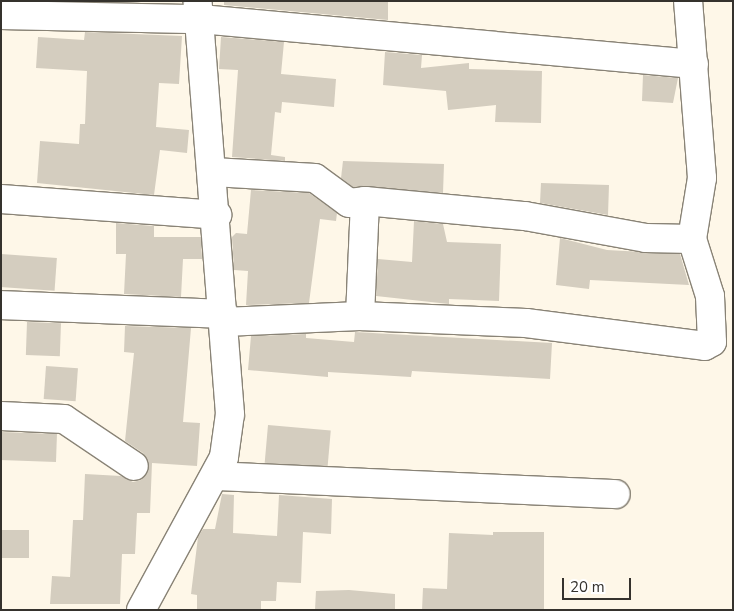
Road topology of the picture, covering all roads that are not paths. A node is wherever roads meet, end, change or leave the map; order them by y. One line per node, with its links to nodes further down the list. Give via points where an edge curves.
1 (688, 1): 4 (street)
2 (199, 10): 3 (street); 4 (street); 5 (street)
3 (1, 15)
4 (694, 64): 9 (street, via 702,178)
5 (213, 172): 7 (street, via 315,178 342,202); 8 (street)
6 (1, 199): 8 (street)
7 (365, 201): 9 (street, via 525,216 646,238); 11 (street)
8 (217, 215): 12 (street)
9 (692, 239): 11 (street, via 710,296 714,337 705,346 526,323)
10 (1, 305): 12 (street)
11 (360, 316): 12 (street)
12 (224, 318): 15 (street, via 230,414 224,457)
13 (1, 416): 14 (street, via 64,420)
14 (134, 466)
15 (215, 476): 16 (street); 17 (street)
16 (616, 494)
17 (142, 610)

